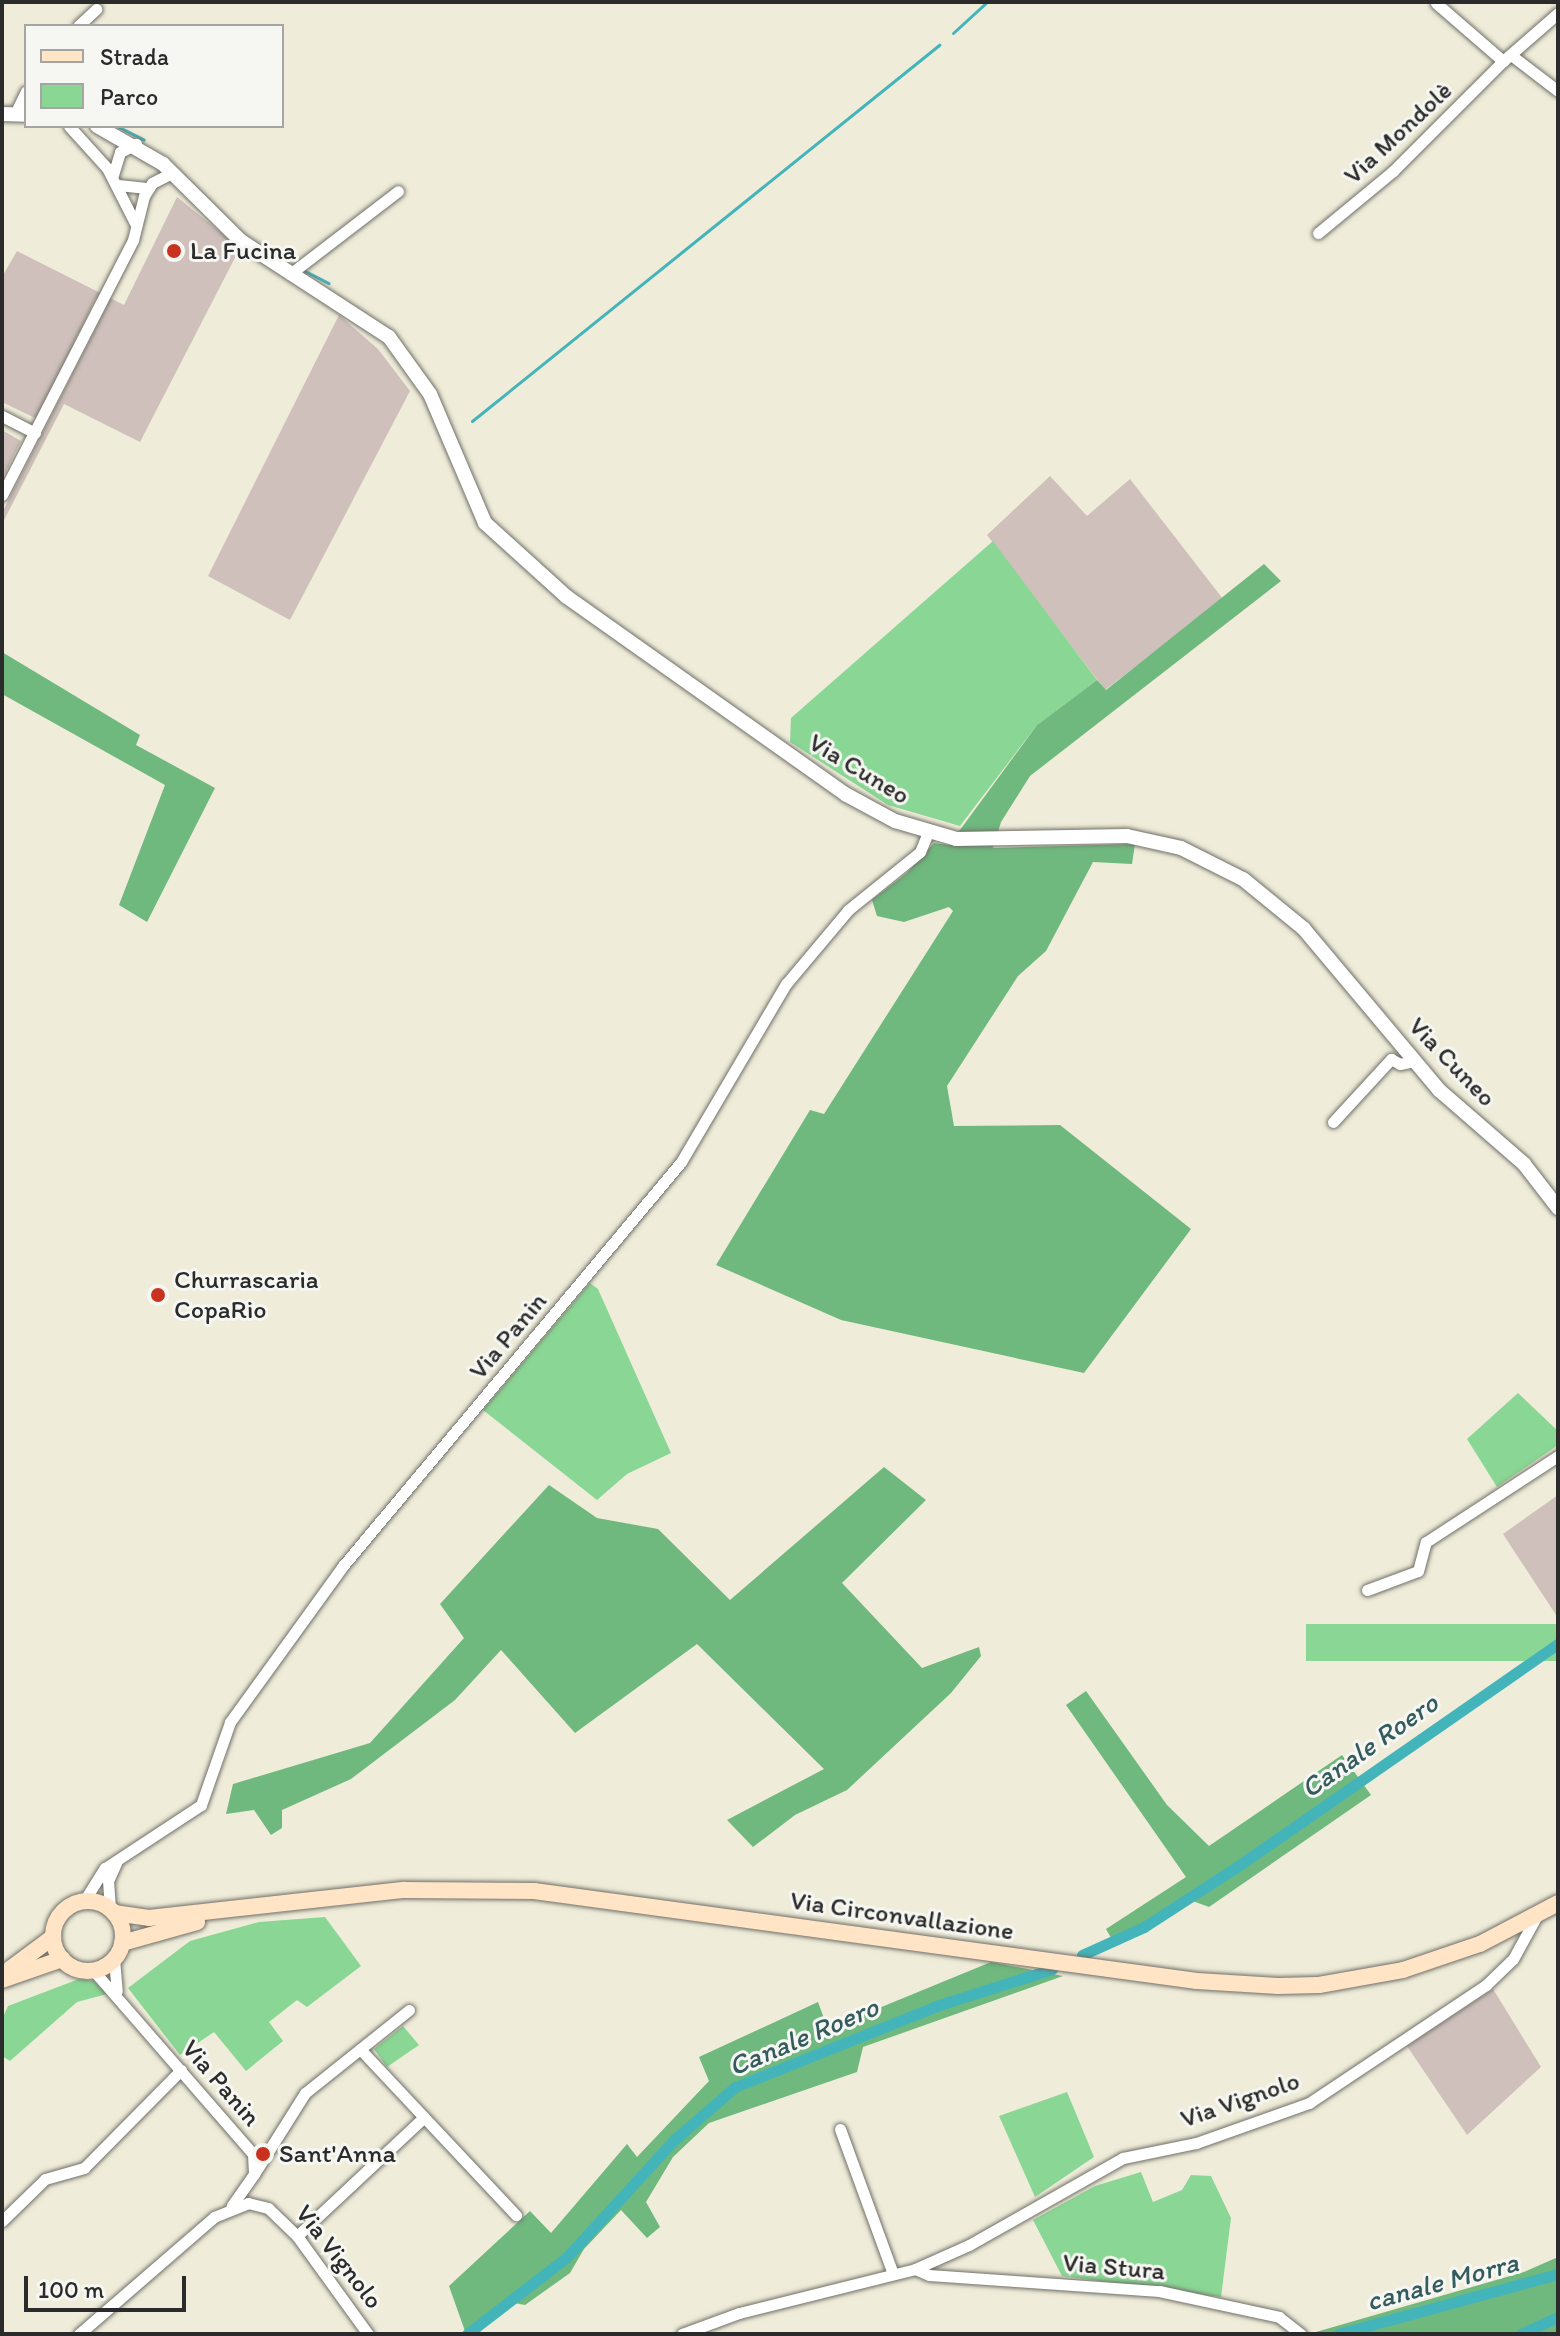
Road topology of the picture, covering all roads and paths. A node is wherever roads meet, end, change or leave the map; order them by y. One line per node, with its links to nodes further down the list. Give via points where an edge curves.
1 (1436, 3): 5 (street)
2 (96, 9): 4 (street)
3 (1558, 13): 5 (street, Via Mondolè)
4 (80, 24)
5 (1507, 58): 6 (street); 17 (street, Via Mondolè, via 1393,171)
6 (1558, 91)
7 (24, 95): 8 (street)
8 (14, 114)
9 (71, 128): 13 (street)
10 (101, 128): 11 (street, Via Cuneo)
11 (137, 144): 12 (street, Via Cuneo); 13 (street, via 120,152)
12 (172, 173): 14 (street); 18 (street, Via Cuneo, via 231,233)
13 (115, 181): 14 (street); 16 (street)
14 (149, 188): 16 (street)
15 (398, 191): 18 (street)
16 (136, 225): 20 (street)
17 (1318, 233)
18 (290, 274): 22 (street, Via Cuneo, via 363,316 409,360 430,394 485,523 507,546 567,597 845,794)
19 (2, 416): 20 (street)
20 (35, 433): 21 (street)
21 (2, 495)
22 (928, 832): 23 (street, Via Cuneo, via 994,840 1127,836 1215,862 1272,898 1304,929); 30 (street, Via Panin, via 920,852 848,910 786,984 681,1162 342,1567 230,1722 201,1805)
23 (1396, 1039): 24 (street); 25 (street, Via Cuneo)
24 (1391, 1059): 25 (street, via 1400,1064); 26 (street)
25 (1414, 1061): 27 (street, Via Cuneo, via 1460,1112 1524,1164)
26 (1333, 1122)
27 (1558, 1208)
28 (1558, 1456): 29 (street, via 1426,1542 1418,1571)
29 (1367, 1590)
30 (117, 1861): 31 (street, Via Panin, via 105,1868); 34 (street, via 108,1881)
31 (84, 1901): 34 (main road); 36 (main road, via 60,1914)
32 (1558, 1903): 35 (main road, Via Vignolo)
33 (251, 1908): 34 (main road, Via Circonvallazione, via 149,1918); 35 (main road, Via Circonvallazione, via 404,1890 534,1891 1183,1979 1278,1986 1319,1985 1403,1970 1480,1944); 37 (main road, Via Circonvallazione)
34 (112, 1911): 37 (main road)
35 (1536, 1917): 52 (street, Via Vignolo, via 1513,1959 1486,1985 1330,2091 1263,2122 1123,2158 969,2245)
36 (53, 1937): 38 (main road); 40 (main road)
37 (118, 1951): 39 (main road); 41 (street)
38 (62, 1959): 39 (main road); 40 (main road)
39 (93, 1970): 41 (street, Via Panin)
40 (2, 1977)
41 (118, 1995): 44 (street, Via Panin)
42 (409, 2010): 43 (street)
43 (360, 2049): 45 (street); 47 (street, via 305,2093)
44 (181, 2070): 47 (street, Via Panin, via 253,2154); 50 (street, via 84,2168 45,2179)
45 (424, 2117): 49 (street); 51 (street)
46 (840, 2129): 53 (street)
47 (254, 2174): 48 (street)
48 (232, 2206): 51 (street, Via Vignolo, via 268,2208); 54 (street)
49 (516, 2215)
50 (2, 2221)
51 (297, 2236): 55 (street, Via Vignolo)
52 (915, 2269): 53 (street, Via Vignolo); 57 (street, Via Stura, via 929,2275 1159,2291 1279,2317)
53 (893, 2274): 56 (street, Via Vignolo, via 739,2313)
54 (79, 2334)
55 (368, 2334)
56 (682, 2334)
57 (1301, 2334)

